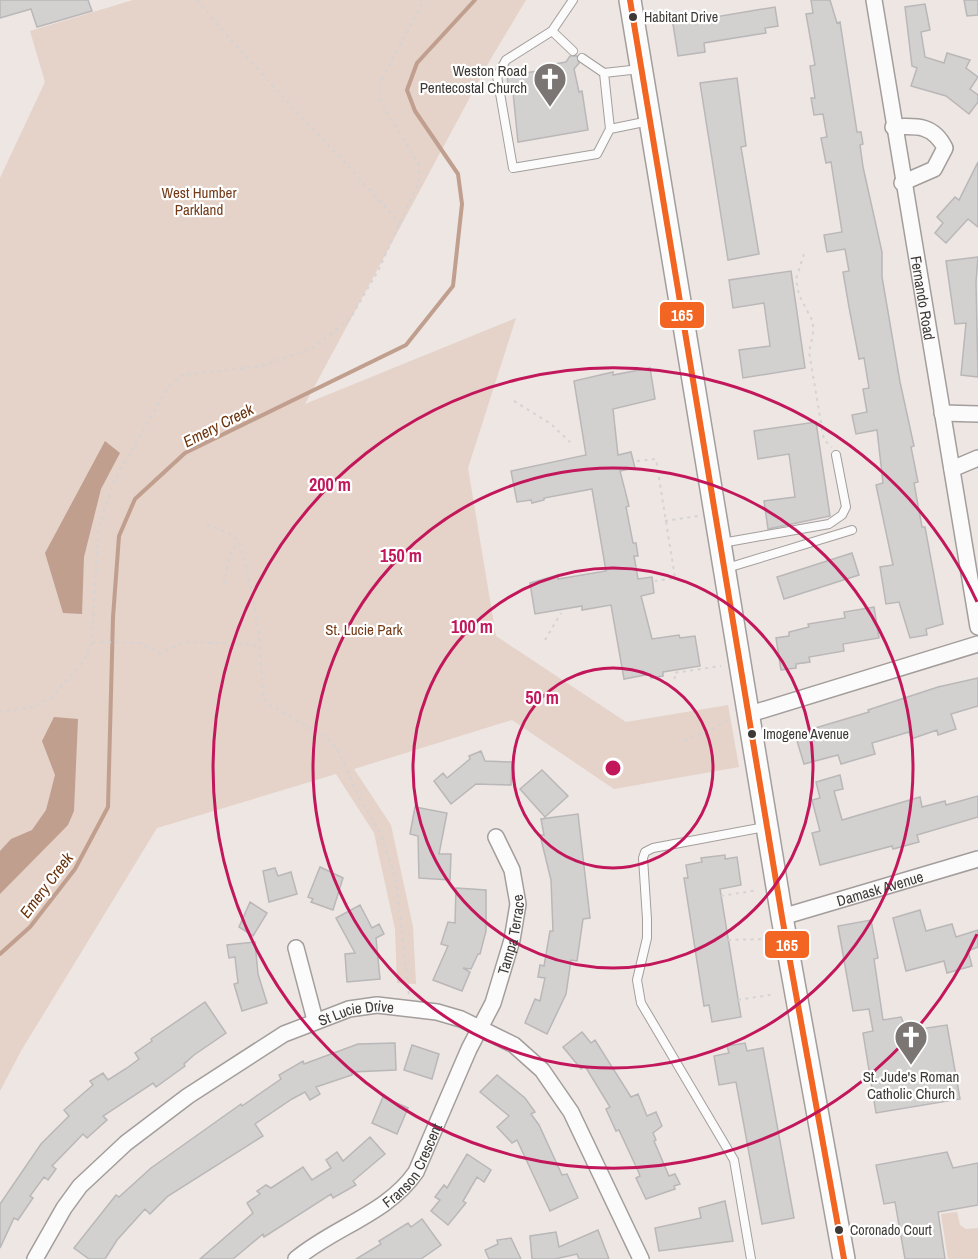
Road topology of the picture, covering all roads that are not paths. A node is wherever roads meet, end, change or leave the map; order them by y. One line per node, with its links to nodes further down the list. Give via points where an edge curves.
1 (573, 0): 4 (lane)
2 (630, 0): 7 (main road)
3 (874, 0): 10 (street, Fernando Road)
4 (552, 31): 5 (lane); 11 (lane, via 506,60 497,76 513,168 597,154)
5 (573, 51)
6 (582, 58): 8 (lane)
7 (642, 69): 8 (lane); 9 (main road)
8 (604, 73): 11 (lane)
9 (650, 121): 11 (lane); 19 (main road)
10 (893, 127): 12 (street, Fernando Road); 12 (street, via 922,126 939,136 945,148 934,169)
11 (610, 129)
12 (902, 183): 13 (street, Fernando Road)
13 (942, 413): 14 (street); 17 (street, Fernando Road)
14 (978, 414)
15 (836, 455): 19 (lane, via 846,507 842,515 829,524)
16 (978, 458): 17 (street)
17 (952, 469): 21 (street, Fernando Road)
18 (852, 530): 20 (lane)
19 (722, 543): 20 (main road)
20 (726, 568): 23 (main road)
21 (978, 627)
22 (978, 644): 23 (street)
23 (740, 716): 24 (main road)
24 (768, 826): 27 (main road); 34 (lane, via 645,852 647,938 637,980 641,1003 734,1160)
25 (496, 837): 30 (street, Tampa Terrace, via 512,870 518,904 493,1003)
26 (978, 859): 27 (street, Damask Avenue)
27 (782, 917): 35 (main road)
28 (296, 948): 29 (street)
29 (315, 1020): 30 (street, St Lucie Drive, via 377,1005 449,1014); 31 (street, St Lucie Drive, via 284,1034 188,1096 126,1143 80,1186)
30 (479, 1029): 32 (street, Franson Crescent, via 408,1184 386,1203); 33 (street, St Lucie Drive, via 514,1046 554,1084)
31 (35, 1259)
32 (296, 1259)
33 (641, 1259)
34 (751, 1259)
35 (844, 1259)

